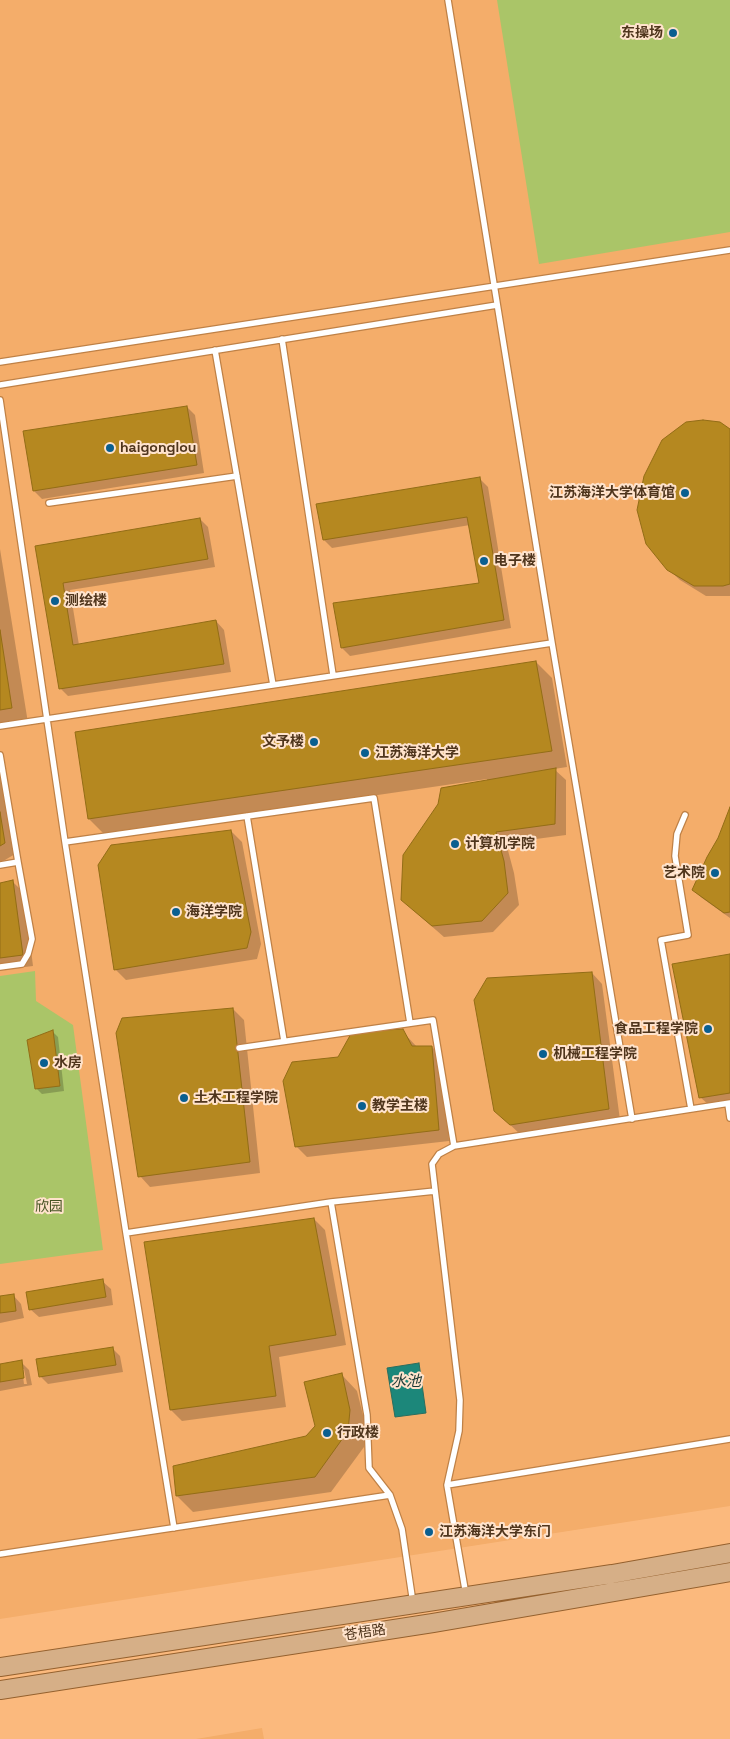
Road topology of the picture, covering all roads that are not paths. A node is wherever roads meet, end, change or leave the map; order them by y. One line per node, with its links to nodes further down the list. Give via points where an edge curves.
1 (448, 0): 3 (lane)
2 (730, 250): 3 (lane)
3 (494, 286): 4 (lane); 7 (lane)
4 (497, 305): 5 (lane); 12 (lane)
5 (282, 339): 6 (lane); 13 (lane)
6 (215, 350): 8 (lane); 10 (lane)
7 (0, 362)
8 (0, 385)
9 (0, 400): 15 (lane)
10 (237, 476): 11 (lane); 14 (lane)
11 (49, 503)
12 (552, 643): 13 (lane); 30 (lane)
13 (333, 676): 14 (lane)
14 (272, 685): 15 (lane)
15 (48, 718): 16 (lane); 20 (lane)
16 (0, 726)
17 (0, 755): 21 (lane)
18 (684, 815): 28 (lane, via 677,834 675,856 688,935 661,940)
19 (246, 816): 20 (lane); 24 (lane, via 374,798); 25 (lane)
20 (66, 842): 34 (lane)
21 (18, 862): 22 (lane); 23 (lane, via 32,939 22,964)
22 (0, 865)
23 (0, 967)
24 (410, 1023): 25 (lane); 31 (lane, via 433,1020)
25 (284, 1041): 26 (lane)
26 (239, 1048)
27 (729, 1104): 28 (lane); 29 (lane)
28 (691, 1110): 30 (lane)
29 (730, 1118)
30 (632, 1119): 31 (lane)
31 (454, 1146): 32 (lane, via 439,1154 432,1164)
32 (435, 1191): 33 (lane); 36 (lane, via 460,1400 458,1431)
33 (331, 1202): 34 (lane); 37 (lane, via 367,1415 369,1468)
34 (126, 1233): 38 (lane)
35 (730, 1439): 36 (lane)
36 (447, 1485): 42 (lane)
37 (390, 1496): 38 (lane); 43 (lane, via 402,1529)
38 (174, 1528): 40 (lane)
39 (730, 1553): 42 (main road, 苍梧路)
40 (0, 1554)
41 (730, 1572): 45 (main road, 苍梧路, via 434,1623)
42 (467, 1597): 43 (main road, 苍梧路)
43 (413, 1604): 44 (main road, 苍梧路)
44 (0, 1667)
45 (0, 1690)

